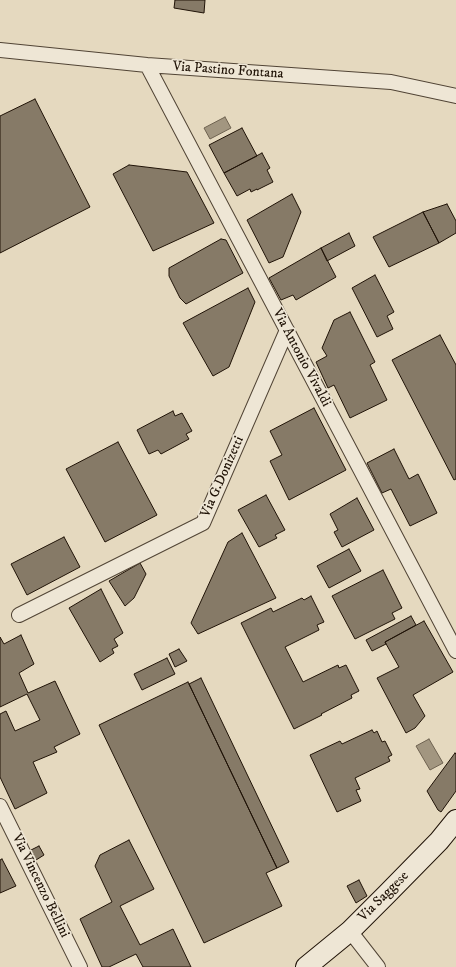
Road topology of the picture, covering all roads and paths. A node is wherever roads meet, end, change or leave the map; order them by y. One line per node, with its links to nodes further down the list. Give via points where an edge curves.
1 (0, 50): 2 (street, Via Pastino Fontana)
2 (147, 65): 3 (street, Via Pastino Fontana, via 391,82); 4 (street, Via Antonio Vivaldi)
3 (456, 96)
4 (287, 330): 5 (street, Via G.Donizetti, via 202,523); 6 (street, Via Antonio Vivaldi)
5 (19, 615)
6 (456, 651)
7 (0, 806): 10 (street, Via Vincenzo Bellini)
8 (456, 820): 9 (main road, Via Saggese, via 439,841)
9 (350, 931): 11 (main road, Via Saggese); 12 (street)
10 (80, 967)
11 (306, 967)
12 (378, 967)

